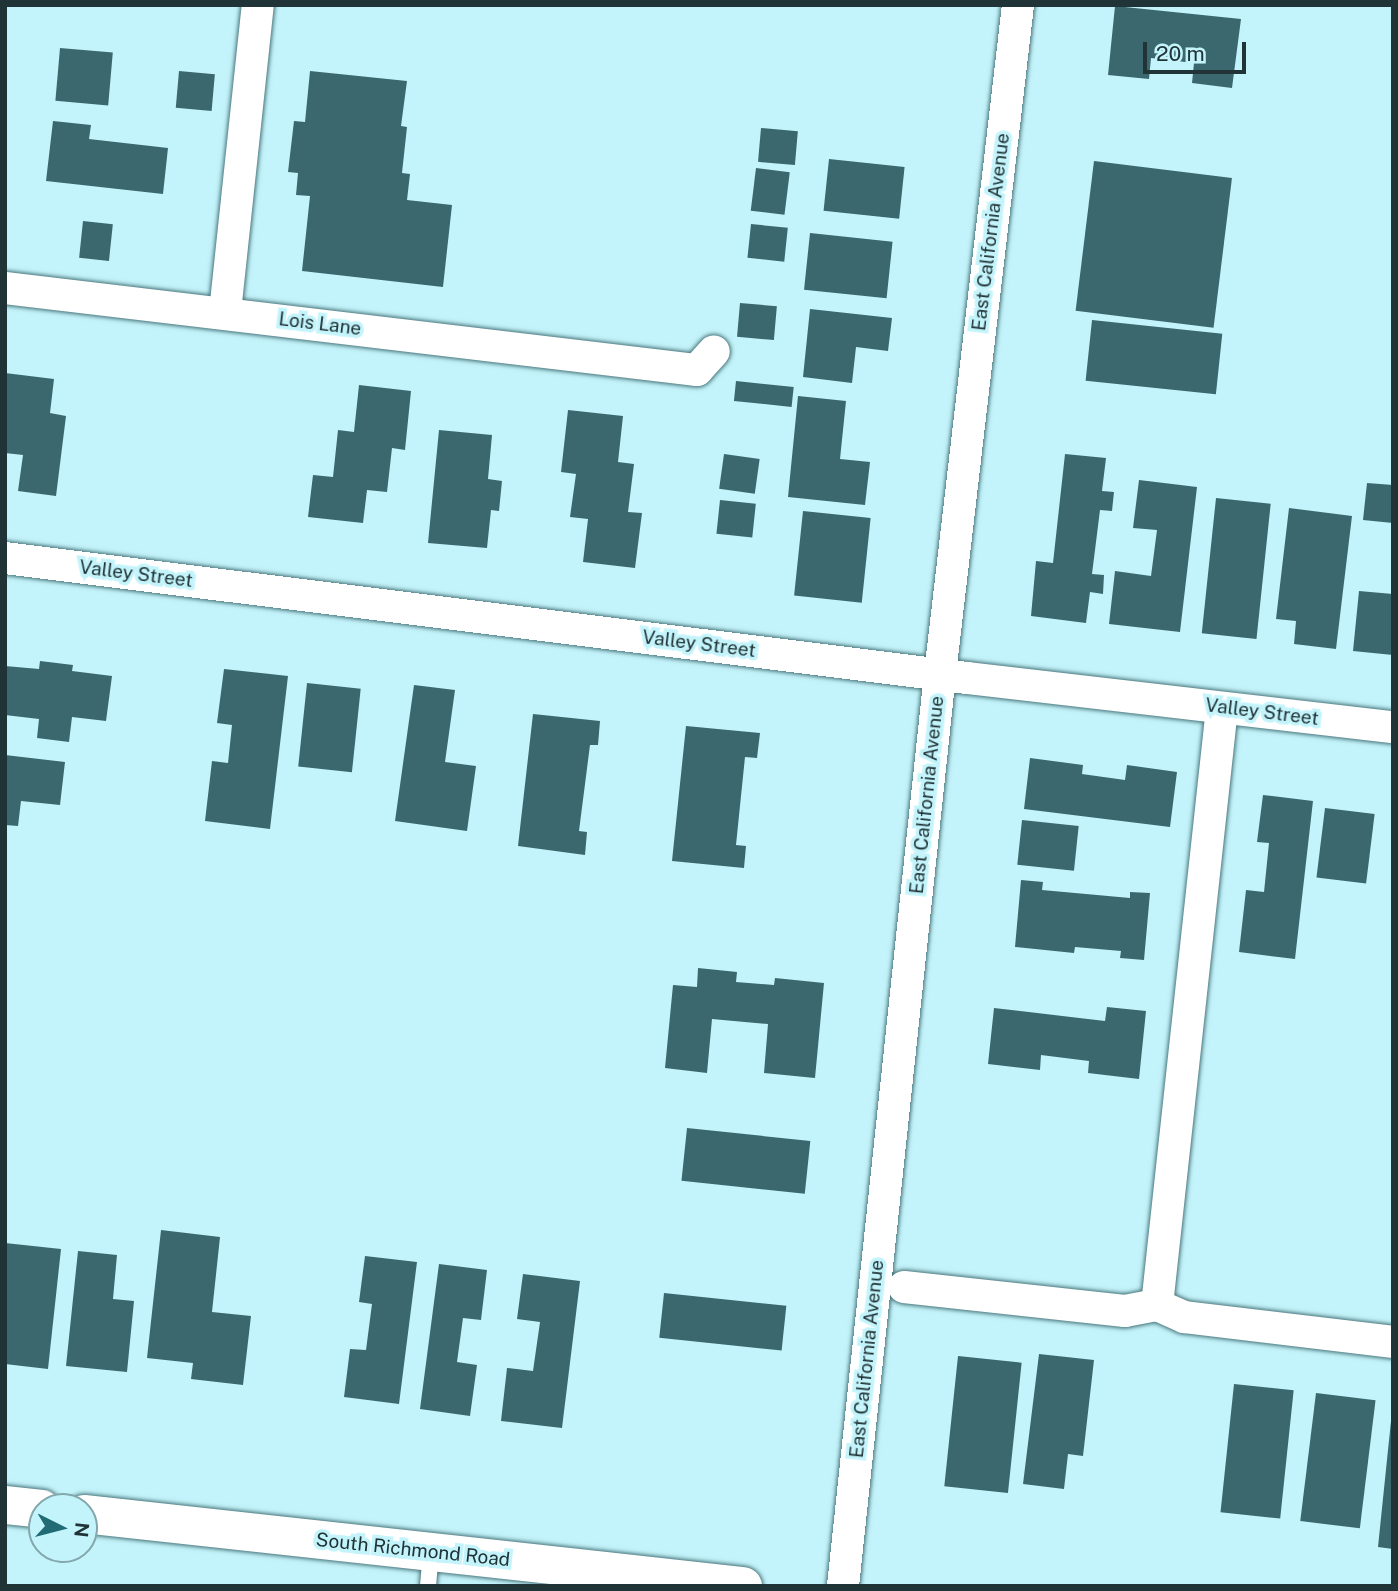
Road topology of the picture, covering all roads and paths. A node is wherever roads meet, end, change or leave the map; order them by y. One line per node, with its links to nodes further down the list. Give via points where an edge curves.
1 (258, 5): 4 (street)
2 (1018, 5): 7 (street, East California Avenue)
3 (5, 288): 4 (street)
4 (225, 312): 5 (street, Lois Lane, via 697,370)
5 (714, 351)
6 (5, 558): 7 (street, Valley Street)
7 (940, 674): 8 (street, Valley Street); 18 (street, East California Avenue)
8 (1222, 708): 9 (street, Valley Street); 11 (street)
9 (1393, 727)
10 (904, 1287): 11 (street, via 1125,1311)
11 (1157, 1305): 12 (street, via 1184,1317)
12 (1393, 1342)
13 (5, 1505): 14 (street)
14 (28, 1507)
15 (98, 1516): 16 (street, South Richmond Road)
16 (430, 1569): 17 (street, South Richmond Road)
17 (743, 1586)
18 (843, 1586)

